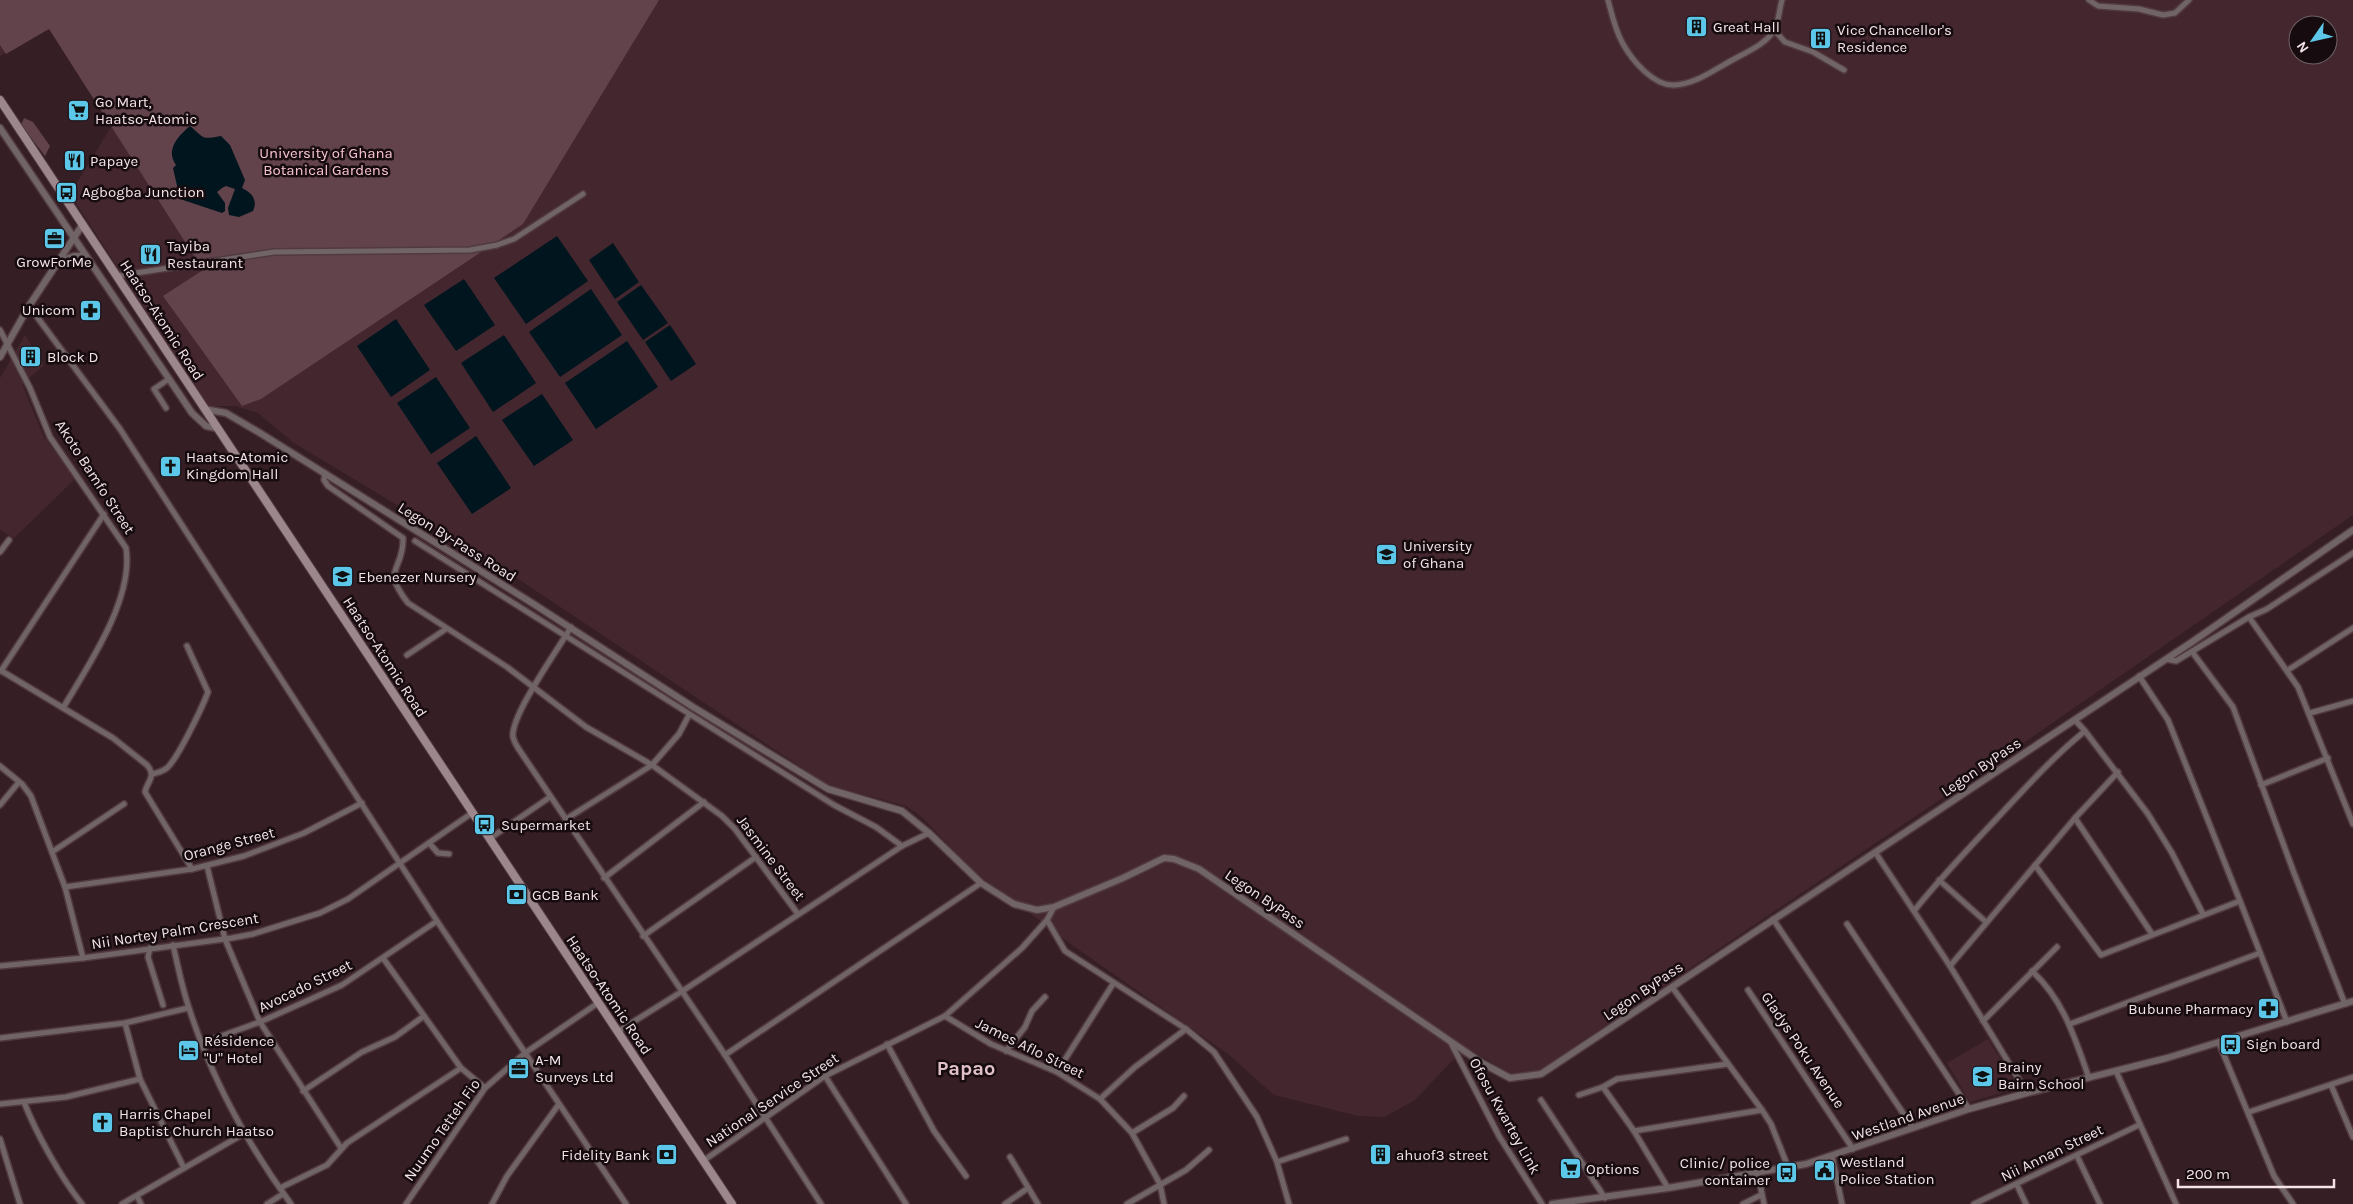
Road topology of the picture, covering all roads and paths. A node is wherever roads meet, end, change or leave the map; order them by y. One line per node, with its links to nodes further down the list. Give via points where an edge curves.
1 (1608, 0): 5 (street, via 1623,44 1634,60 1647,74 1672,86 1706,75 1766,40)
2 (1782, 0): 5 (street)
3 (2089, 0): 4 (street, via 2098,6 2131,8 2163,15 2175,13)
4 (2189, 0)
5 (1774, 30): 6 (street, via 1785,42 1813,52)
6 (1844, 70)
7 (0, 100): 10 (main road, Haatso-Atomic Road)
8 (0, 128): 11 (street)
9 (582, 194): 14 (street, via 514,239 488,247 470,250 274,252)
10 (83, 224): 11 (street); 14 (main road, Haatso-Atomic Road)
11 (74, 238): 12 (street); 13 (street)
12 (86, 256): 13 (street, via 74,256); 19 (street)
13 (58, 262): 15 (street)
14 (116, 276): 21 (main road, Haatso-Atomic Road)
15 (29, 306): 17 (street); 58 (street, via 120,429)
16 (0, 330): 17 (street, Akoto Bamfo Street)
17 (8, 342): 18 (street); 24 (street, Akoto Bamfo Street, via 50,437)
18 (0, 357)
19 (169, 379): 20 (street, via 154,389); 22 (street, via 197,420)
20 (166, 408)
21 (204, 409): 22 (main road, Haatso-Atomic Road); 23 (street, Legon By-Pass Road, via 226,413)
22 (216, 428): 61 (main road, Haatso-Atomic Road)
23 (324, 473): 31 (street, Legon By-Pass Road); 33 (street, Jasmine Street, via 328,486 400,535 403,544 393,578 397,590 408,604)
24 (104, 514): 40 (street); 44 (street, Akoto Bamfo Street, via 126,548 127,567 117,608 104,639)
25 (2352, 531): 38 (street, Legon ByPass)
26 (9, 540): 28 (street)
27 (415, 541): 34 (street)
28 (0, 552)
29 (2353, 553): 30 (street, via 2267,609)
30 (2249, 617): 36 (street); 39 (street)
31 (571, 627): 34 (street); 65 (street, Legon By-Pass Road, via 693,707 828,789 902,811)
32 (2353, 628): 39 (street)
33 (446, 629): 37 (street); 42 (street, Jasmine Street, via 507,667)
34 (565, 638): 42 (street); 46 (street)
35 (187, 646): 53 (street, via 208,692 170,765)
36 (2193, 653): 38 (street, via 2176,662); 55 (street, via 2228,699)
37 (407, 655)
38 (2166, 659): 41 (street, Legon ByPass)
39 (2288, 670): 45 (street)
40 (0, 671): 44 (street)
41 (2139, 676): 47 (street, Legon ByPass); 81 (street, via 2168,720)
42 (533, 688): 50 (street, Jasmine Street, via 586,726); 56 (street, via 515,724 513,736)
43 (2353, 701): 45 (street)
44 (63, 708): 53 (street, via 113,738 147,765)
45 (2310, 713): 49 (street)
46 (689, 715): 50 (street, via 679,734); 68 (street, via 834,805 876,827)
47 (2075, 720): 48 (street); 70 (street, Legon ByPass)
48 (2086, 732): 52 (street); 78 (street, via 2060,751)
49 (2328, 758): 55 (street); 64 (street)
50 (652, 765): 57 (street, Jasmine Street); 63 (street)
51 (0, 766): 54 (street)
52 (2118, 772): 62 (street); 85 (street, via 2172,853)
53 (152, 774): 76 (street, via 145,792)
54 (19, 782): 60 (street); 69 (street, via 31,796)
55 (2261, 785): 110 (street)
56 (550, 797): 63 (street); 66 (street)
57 (704, 802): 72 (street, Jasmine Street, via 729,821); 77 (street)
58 (362, 803): 73 (street); 75 (street, Orange Street, via 283,842)
59 (124, 804): 69 (street)
60 (0, 805)
61 (472, 813): 66 (main road, Haatso-Atomic Road); 67 (street, Nii Nortey Palm Crescent)
62 (2075, 818): 74 (street); 91 (street)
63 (566, 819): 77 (street)
64 (2353, 824)
65 (929, 833): 68 (street); 79 (street, Legon ByPass)
66 (490, 839): 109 (main road, Haatso-Atomic Road)
67 (430, 842): 71 (street, via 436,852); 73 (street, Nii Nortey Palm Crescent)
68 (902, 846): 84 (street)
69 (52, 852): 80 (street)
70 (1875, 852): 83 (street); 86 (street, Legon ByPass)
71 (449, 854)
72 (756, 857): 84 (street, Jasmine Street); 92 (street)
73 (399, 863): 88 (street); 93 (street, Nii Nortey Palm Crescent, via 348,899 320,913 253,934)
74 (2035, 864): 89 (street); 91 (street, via 2101,956)
75 (207, 866): 76 (street, Orange Street); 93 (street)
76 (192, 869): 80 (street, Orange Street)
77 (604, 878): 92 (street)
78 (1939, 880): 83 (street); 89 (street)
79 (981, 883): 82 (street, Legon ByPass, via 1014,904 1037,910); 129 (street)
80 (65, 887): 98 (street)
81 (2240, 901): 85 (street); 97 (street)
82 (1054, 907): 87 (street, National Service Street); 123 (street, Legon ByPass, via 1164,858 1174,859 1199,869)
83 (1914, 911): 101 (street)
84 (798, 914): 106 (street)
85 (2203, 914): 91 (street)
86 (1773, 919): 104 (street, Legon ByPass); 155 (street)
87 (1047, 920): 103 (street, via 1065,951); 114 (street, National Service Street, via 1022,948)
88 (437, 921): 99 (street, Avocado Street); 128 (street)
89 (1986, 922): 101 (street)
90 (1847, 924): 150 (street)
91 (2152, 934)
92 (643, 936): 106 (street)
93 (225, 939): 94 (street, Nii Nortey Palm Crescent); 117 (street)
94 (173, 945): 96 (street, Nii Nortey Palm Crescent); 112 (street)
95 (2057, 947): 102 (street)
96 (150, 948): 98 (street, Nii Nortey Palm Crescent); 111 (street, via 148,957)
97 (2260, 953): 118 (street); 119 (street)
98 (83, 958): 100 (street, Nii Nortey Palm Crescent)
99 (383, 958): 113 (street); 117 (street, Avocado Street, via 342,985)
100 (0, 966)
101 (1950, 966): 115 (street)
102 (2032, 971): 115 (street); 119 (street, via 2053,994)
103 (1114, 984): 120 (street); 133 (street)
104 (1672, 987): 123 (street, Legon ByPass, via 1541,1074 1510,1078); 130 (street)
105 (1748, 990): 163 (street, Gladys Poku Avenue)
106 (681, 992): 121 (street); 129 (street)
107 (1045, 997): 127 (street)
108 (2353, 1001): 110 (street, Westland Avenue)
109 (598, 1003): 121 (main road, Haatso-Atomic Road); 128 (street, Nuumo Tetteh Fio)
110 (2345, 1004): 118 (street, Westland Avenue)
111 (163, 1005)
112 (188, 1008): 116 (street); 124 (street)
113 (424, 1016): 131 (street); 141 (street)
114 (945, 1016): 126 (street, National Service Street); 127 (street, James Aflo Street)
115 (1983, 1021): 142 (street)
116 (125, 1022): 122 (street); 137 (street)
117 (260, 1022): 124 (street, Avocado Street); 141 (street)
118 (2287, 1022): 125 (street, Westland Avenue)
119 (2070, 1024): 136 (street)
120 (1186, 1029): 145 (street, via 1135,1067); 169 (street, via 1214,1052 1257,1117)
121 (617, 1032): 168 (main road, Haatso-Atomic Road)
122 (0, 1038)
123 (1449, 1039): 201 (street, Ofosu Kwartey Link, via 1499,1136)
124 (202, 1043): 157 (street)
125 (2218, 1043): 132 (street, Westland Avenue); 152 (street)
126 (887, 1044): 134 (street, National Service Street); 173 (street, via 934,1131)
127 (1006, 1050): 133 (street, James Aflo Street)
128 (525, 1053): 140 (street, Nuumo Tetteh Fio); 149 (street)
129 (725, 1055): 153 (street)
130 (1728, 1064): 139 (street, via 1617,1079); 151 (street)
131 (461, 1068): 140 (street); 162 (street)
132 (2116, 1071): 136 (street, Westland Avenue); 154 (street)
133 (1057, 1072): 145 (street, James Aflo Street)
134 (825, 1076): 153 (street, National Service Street); 195 (street)
135 (2353, 1077): 138 (street)
136 (2089, 1078): 142 (street, Westland Avenue)
137 (140, 1080): 147 (street); 171 (street)
138 (2331, 1084): 152 (street); 159 (street)
139 (1603, 1087): 143 (street); 156 (street)
140 (485, 1088): 191 (street, Nuumo Tetteh Fio)
141 (303, 1090): 162 (street)
142 (2027, 1092): 150 (street, Westland Avenue)
143 (1579, 1095)
144 (1184, 1096): 158 (street, via 1173,1108)
145 (1100, 1099): 158 (street, James Aflo Street)
146 (1541, 1100): 182 (street)
147 (24, 1102): 148 (street); 186 (street)
148 (0, 1104)
149 (559, 1104): 184 (street); 192 (street, via 507,1176)
150 (1969, 1109): 155 (street, Westland Avenue)
151 (1762, 1110): 156 (street); 170 (street, via 1772,1124)
152 (2249, 1112): 210 (street, via 2274,1176)
153 (765, 1117): 168 (street, National Service Street); 194 (street)
154 (2140, 1125): 166 (street, Nii Annan Street); 209 (street)
155 (1913, 1128): 163 (street, Westland Avenue)
156 (1634, 1131): 178 (street)
157 (245, 1133): 171 (street); 176 (street)
158 (1132, 1133): 174 (street, James Aflo Street)
159 (2353, 1137)
160 (0, 1139): 185 (street)
161 (1346, 1139): 169 (street)
162 (341, 1148): 176 (street, via 328,1165)
163 (1853, 1149): 165 (street, Westland Avenue)
164 (1209, 1150): 174 (street, via 1186,1170)
165 (1832, 1156): 170 (street, Westland Avenue); 205 (street)
166 (2077, 1156): 175 (street, Nii Annan Street); 208 (street)
167 (1010, 1157): 177 (street)
168 (703, 1161): 193 (main road, Haatso-Atomic Road)
169 (1277, 1162): 200 (street)
170 (1788, 1167): 172 (street, Westland Avenue)
171 (184, 1168): 181 (street)
172 (1758, 1174): 178 (street, Westland Avenue); 180 (street)
173 (966, 1176)
174 (1160, 1184): 198 (street); 199 (street, James Aflo Street)
175 (2017, 1185): 206 (street, Nii Annan Street); 207 (street)
176 (280, 1188): 179 (street)
177 (1028, 1188): 196 (street); 197 (street)
178 (1668, 1188): 182 (street, Westland Avenue)
179 (283, 1194): 189 (street); 190 (street)
180 (1761, 1195): 203 (street); 204 (street)
181 (137, 1196): 187 (street); 188 (street)
182 (1605, 1198): 183 (street, Westland Avenue)
183 (1579, 1202): 202 (street, Westland Avenue)
184 (623, 1203)
185 (20, 1204)
186 (82, 1204)
187 (122, 1204)
188 (141, 1204)
189 (267, 1204)
190 (291, 1204)
191 (406, 1204)
192 (492, 1204)
193 (732, 1204)
194 (821, 1204)
195 (906, 1204)
196 (1004, 1204)
197 (1038, 1204)
198 (1127, 1204)
199 (1164, 1204)
200 (1289, 1204)
201 (1542, 1204)
202 (1552, 1204)
203 (1743, 1204)
204 (1764, 1204)
205 (1842, 1204)
206 (1974, 1204)
207 (2026, 1204)
208 (2100, 1204)
209 (2176, 1204)
210 (2293, 1204)

